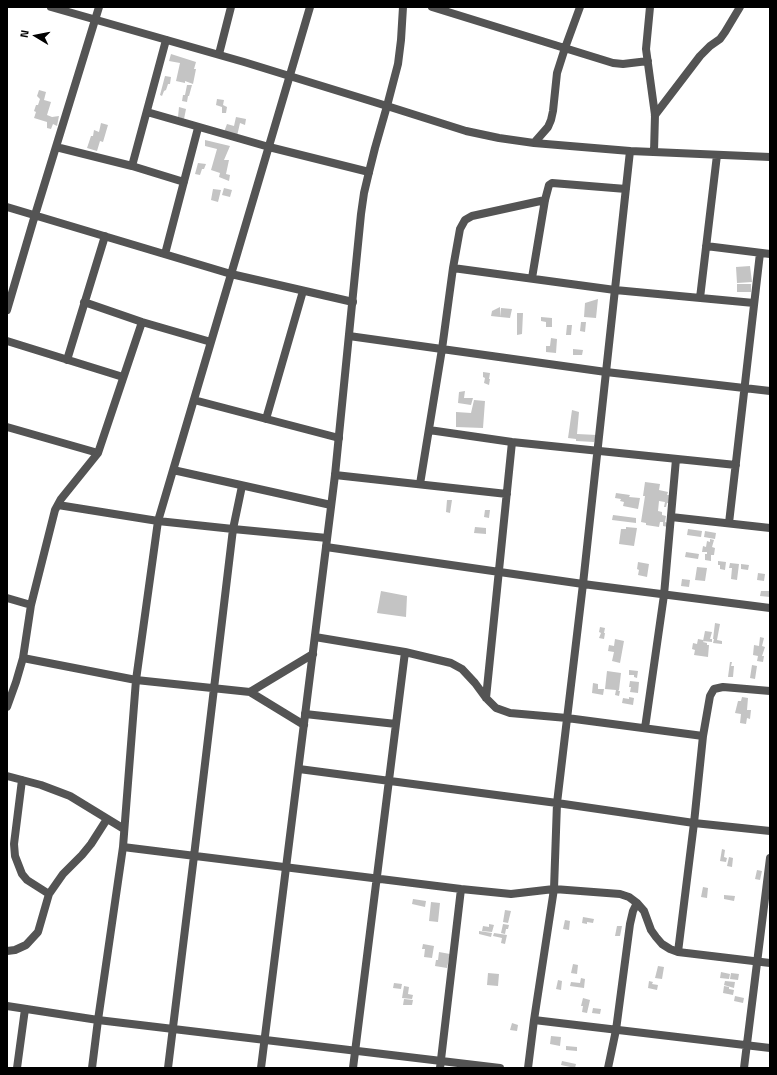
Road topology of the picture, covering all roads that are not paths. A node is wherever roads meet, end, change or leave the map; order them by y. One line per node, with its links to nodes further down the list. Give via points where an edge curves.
1 (51, 7): 10 (street)
2 (99, 7): 10 (street)
3 (231, 7): 13 (street)
4 (310, 7): 15 (street)
5 (403, 7): 16 (street, via 398,64)
6 (432, 7): 12 (street)
7 (580, 7): 12 (street)
8 (650, 7): 14 (street, via 646,49)
9 (740, 7): 18 (street, via 720,39 700,56)
10 (95, 20): 11 (street); 21 (street)
11 (166, 40): 13 (street); 17 (street)
12 (565, 48): 14 (street, via 613,63); 20 (street, via 557,73 552,120)
13 (219, 54): 15 (street)
14 (648, 61): 18 (street)
15 (290, 75): 16 (street); 22 (street)
16 (387, 106): 20 (street, via 466,131); 28 (street)
17 (147, 112): 19 (street); 27 (street)
18 (655, 115): 24 (street)
19 (198, 128): 22 (street); 29 (street)
20 (534, 143): 23 (street)
21 (56, 147): 27 (street); 33 (street)
22 (269, 147): 28 (street); 40 (street)
23 (630, 151): 24 (street); 30 (street)
24 (654, 152): 25 (street)
25 (717, 155): 26 (street); 35 (street)
26 (770, 157)
27 (132, 166): 29 (street)
28 (369, 172): 47 (street, via 364,193)
29 (184, 182): 37 (street)
30 (626, 189): 31 (street, via 552,183 549,185); 43 (street)
31 (545, 200): 39 (street, via 472,216 465,220 460,229); 41 (street)
32 (7, 207): 33 (street)
33 (35, 215): 34 (street); 42 (street)
34 (105, 236): 37 (street); 46 (street)
35 (706, 246): 36 (street); 45 (street)
36 (760, 253): 38 (street); 48 (street)
37 (165, 254): 40 (street)
38 (770, 254)
39 (453, 268): 41 (street); 54 (street)
40 (231, 274): 44 (street); 53 (street)
41 (532, 278): 43 (street)
42 (11, 284): 49 (street)
43 (615, 290): 45 (street); 56 (street)
44 (303, 291): 47 (street); 61 (street)
45 (700, 298): 48 (street)
46 (84, 302): 50 (street); 55 (street)
47 (353, 302): 51 (street)
48 (754, 303): 58 (street)
49 (7, 310)
50 (142, 322): 53 (street); 57 (street)
51 (349, 336): 54 (street); 64 (street)
52 (7, 341): 55 (street)
53 (211, 342): 60 (street)
54 (442, 349): 56 (street); 63 (street)
55 (67, 360): 57 (street)
56 (606, 372): 58 (street); 66 (street)
57 (123, 377): 67 (street)
58 (744, 388): 59 (street); 69 (street)
59 (770, 391)
60 (194, 400): 61 (street); 70 (street)
61 (266, 419): 64 (street)
62 (7, 427): 67 (street)
63 (429, 430): 65 (street); 72 (street)
64 (339, 438): 71 (street)
65 (512, 442): 66 (street); 74 (street)
66 (598, 450): 68 (street); 85 (street)
67 (98, 453): 75 (street)
68 (676, 459): 69 (street); 77 (street)
69 (736, 465): 79 (street)
70 (173, 470): 73 (street); 78 (street)
71 (335, 475): 72 (street); 76 (street)
72 (420, 484): 74 (street)
73 (242, 486): 76 (street); 81 (street)
74 (507, 494): 84 (street)
75 (58, 505): 78 (street); 88 (street)
76 (331, 506): 82 (street)
77 (671, 517): 79 (street); 86 (street)
78 (158, 521): 81 (street); 94 (street)
79 (729, 523): 80 (street)
80 (770, 528)
81 (233, 529): 82 (street); 95 (street)
82 (327, 538): 83 (street)
83 (326, 547): 84 (street); 90 (street)
84 (499, 572): 85 (street); 98 (street)
85 (583, 584): 86 (street); 101 (street)
86 (664, 594): 89 (street); 104 (street)
87 (7, 598): 88 (street)
88 (31, 605): 93 (street)
89 (770, 608)
90 (315, 637): 91 (street); 92 (street)
91 (405, 652): 98 (street, via 451,663 462,669); 103 (street)
92 (313, 654): 97 (street); 100 (street)
93 (23, 658): 94 (street); 99 (street)
94 (136, 680): 95 (street); 113 (street)
95 (214, 688): 97 (street); 116 (street)
96 (770, 691): 105 (street, via 723,687 714,689 710,696)
97 (250, 692): 102 (street)
98 (486, 698): 101 (street, via 496,708 510,713)
99 (7, 707)
100 (305, 714): 102 (street); 103 (street)
101 (568, 718): 104 (street); 110 (street)
102 (304, 724): 106 (street)
103 (396, 724): 109 (street)
104 (644, 728): 105 (street)
105 (703, 736): 112 (street)
106 (299, 769): 109 (street); 118 (street)
107 (7, 776): 108 (street)
108 (22, 780): 111 (street, via 70,796); 122 (street, via 14,844 15,856 27,880)
109 (389, 781): 110 (street); 119 (street)
110 (556, 803): 112 (street); 121 (street)
111 (107, 819): 113 (street); 122 (street, via 91,844 63,874)
112 (694, 823): 114 (street); 125 (street)
113 (124, 829): 115 (street)
114 (770, 831)
115 (123, 847): 116 (street); 130 (street)
116 (194, 856): 118 (street); 132 (street)
117 (770, 858): 126 (street)
118 (287, 867): 119 (street); 134 (street)
119 (377, 878): 120 (street); 137 (street)
120 (461, 889): 121 (street, via 511,894); 138 (street)
121 (554, 889): 123 (street, via 620,894); 131 (street)
122 (49, 894): 124 (street, via 38,932 26,945)
123 (637, 903): 125 (street, via 644,911 656,937); 133 (street, via 630,924)
124 (7, 951)
125 (678, 952): 126 (street)
126 (757, 962): 127 (street); 135 (street)
127 (770, 963)
128 (7, 1006): 129 (street)
129 (25, 1009): 130 (street); 139 (street)
130 (98, 1020): 132 (street); 140 (street)
131 (534, 1020): 133 (street); 145 (street)
132 (172, 1029): 134 (street); 141 (street)
133 (616, 1030): 135 (street); 146 (street)
134 (265, 1040): 137 (street); 142 (street)
135 (746, 1045): 136 (street); 147 (street)
136 (770, 1048)
137 (355, 1050): 138 (street); 143 (street)
138 (441, 1065): 144 (street)
139 (17, 1068)
140 (92, 1068)
141 (168, 1068)
142 (261, 1068)
143 (353, 1068)
144 (500, 1068)
145 (528, 1068)
146 (608, 1068)
147 (744, 1068)

